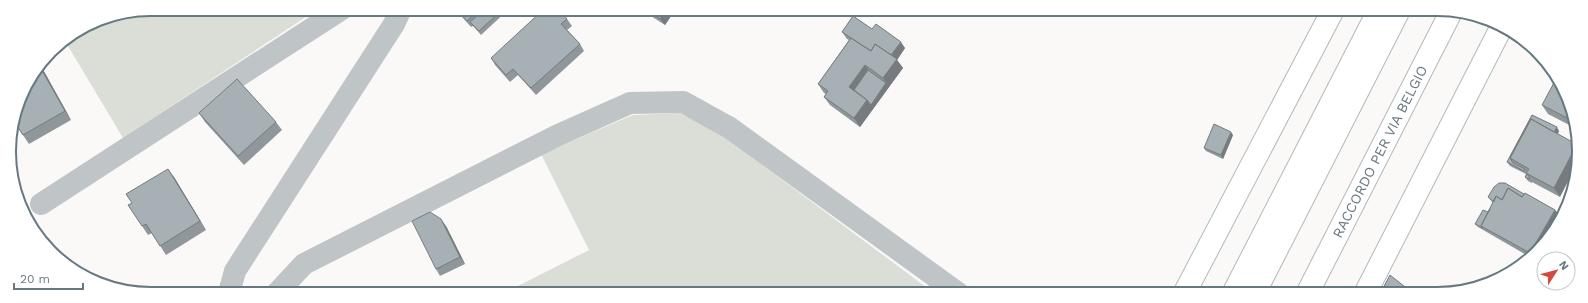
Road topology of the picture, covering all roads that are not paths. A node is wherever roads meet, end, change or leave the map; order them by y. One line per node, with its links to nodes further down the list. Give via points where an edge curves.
1 (331, 16): 8 (street)
2 (398, 16): 9 (street, via 235,271)
3 (1330, 16): 12 (main road)
4 (1376, 16): 13 (main road)
5 (1396, 16): 14 (main road)
6 (1449, 17): 15 (main road, RACCORDO PER VIA BELGIO)
7 (1499, 32): 16 (main road)
8 (41, 204)
9 (231, 287)
10 (283, 287): 11 (street, via 304,264 556,136 630,103 683,102 730,128)
11 (950, 287)
12 (1188, 287)
13 (1236, 287)
14 (1258, 287)
15 (1311, 287)
16 (1369, 287)

